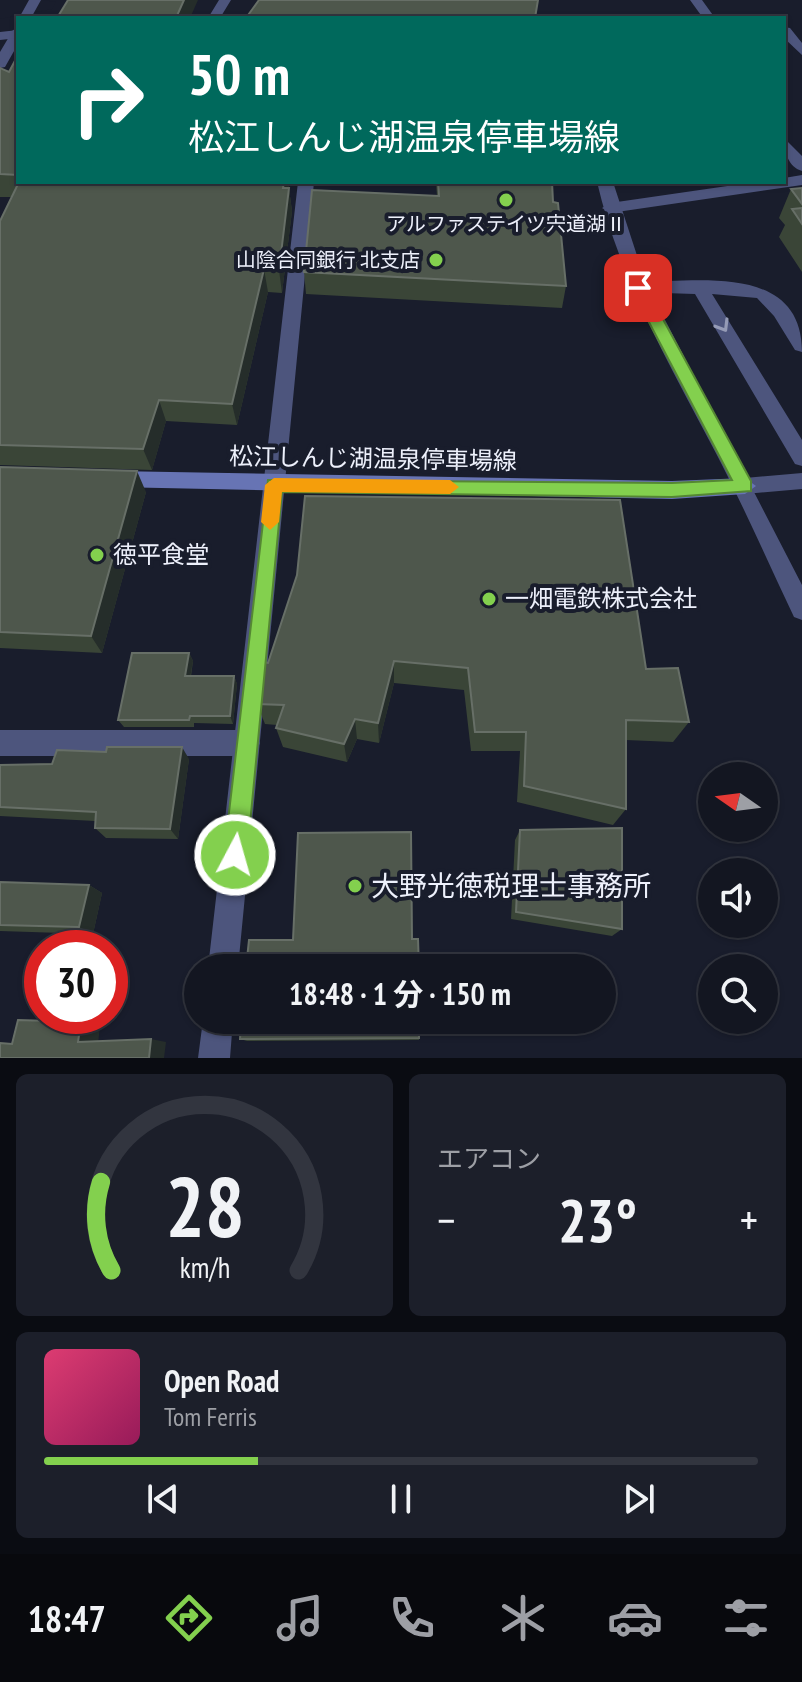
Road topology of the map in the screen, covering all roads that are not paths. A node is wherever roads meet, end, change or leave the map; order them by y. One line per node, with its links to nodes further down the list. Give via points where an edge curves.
1 (35, 0): 2 (street)
2 (26, 16)
3 (786, 33): 5 (street)
4 (16, 36): 6 (street)
5 (802, 51)
6 (0, 64)
7 (786, 146): 8 (street)
8 (802, 166)
9 (306, 184): 20 (street)
10 (605, 184): 13 (street)
11 (759, 184): 12 (street)
12 (726, 187): 13 (street)
13 (610, 208): 14 (street)
14 (638, 288): 15 (street); 21 (street)
15 (700, 288): 16 (street, via 760,290); 17 (street, one-way to 17)
16 (802, 345)
17 (802, 458)
18 (91, 479): 20 (main road, 松江しんじ湖温泉停車場線)
19 (802, 481): 21 (street)
20 (274, 485): 21 (main road, 松江しんじ湖温泉停車場線, via 672,490); 24 (street)
21 (745, 486): 22 (street)
22 (802, 610)
23 (0, 743): 24 (street)
24 (247, 743): 25 (street)
25 (224, 954)
26 (217, 1034): 27 (street)
27 (214, 1058)

